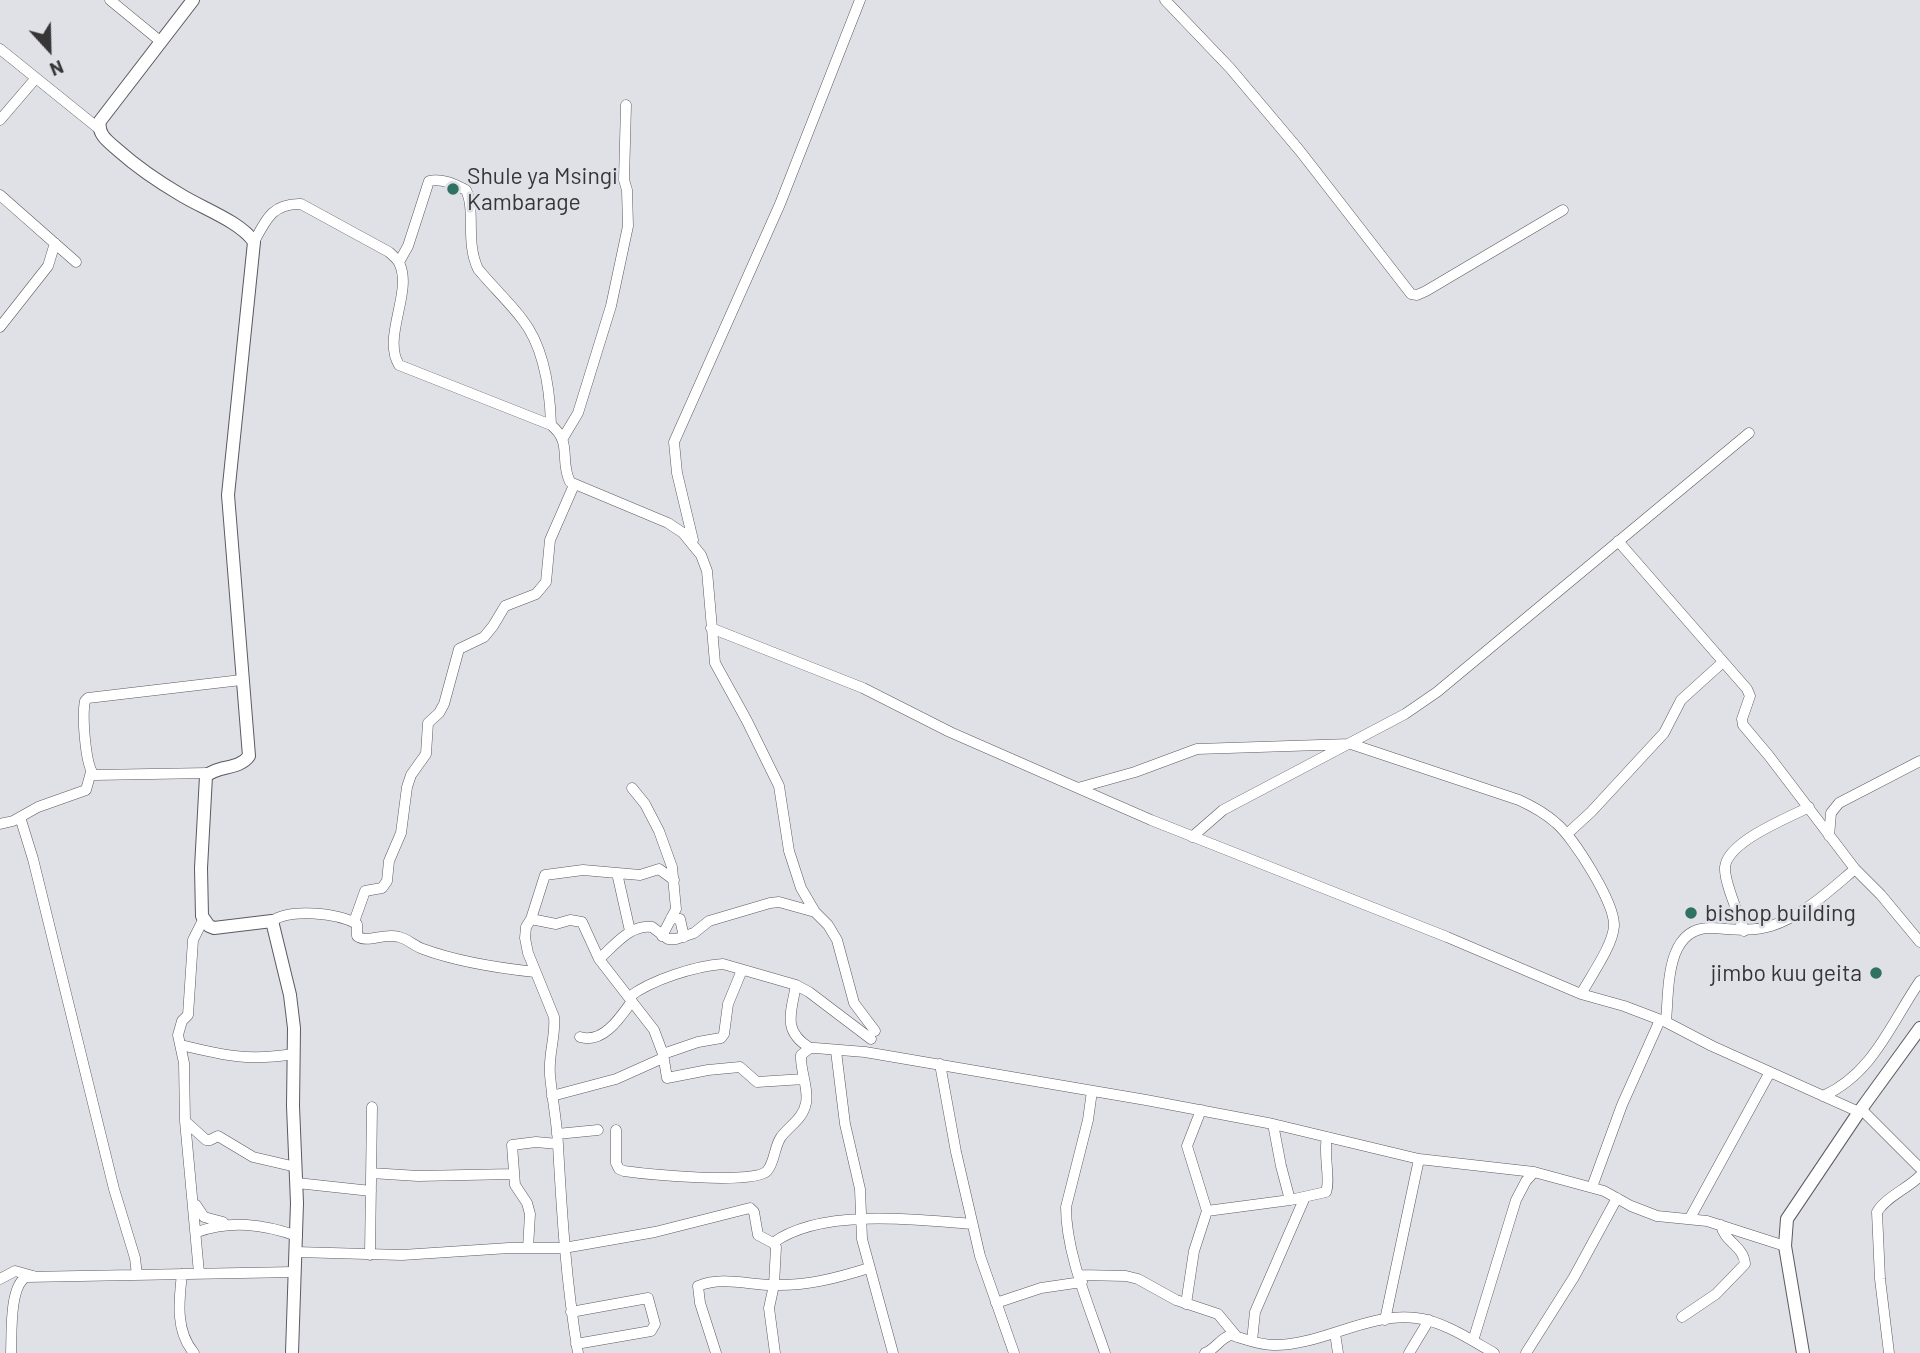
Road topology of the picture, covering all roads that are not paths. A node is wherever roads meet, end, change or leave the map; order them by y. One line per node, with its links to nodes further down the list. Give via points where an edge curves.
1 (110, 0): 5 (street)
2 (193, 0): 5 (street)
3 (860, 0): 23 (street, via 780,204 674,442)
4 (1165, 0): 12 (street, via 1291,140 1411,294 1426,291)
5 (160, 41): 10 (street)
6 (0, 49): 7 (street)
7 (36, 78): 9 (street); 10 (street)
8 (626, 105): 20 (street, via 628,226 611,306 578,413)
9 (0, 120)
10 (98, 128): 13 (street, via 131,161)
11 (0, 195): 14 (street)
12 (1563, 210)
13 (254, 242): 16 (street, via 270,214 301,204 389,252); 26 (street, via 228,495)
14 (55, 243): 15 (street); 17 (street, via 48,266)
15 (76, 262)
16 (399, 262): 18 (street, via 402,283 395,358 399,365); 18 (street, via 429,181 436,179 466,190 474,259 529,331 550,390)
17 (0, 327)
18 (551, 425): 20 (street)
19 (1749, 433): 22 (street)
20 (563, 438): 21 (street, via 566,475)
21 (574, 485): 23 (street, via 658,518 683,533); 47 (street, via 549,545 547,582 536,594 505,606 484,637 457,652 444,704 428,723 426,754 407,787 401,833 389,861 387,881 382,888 365,891)
22 (1618, 541): 25 (street); 27 (street, via 1437,692)
23 (694, 546): 24 (street, via 707,571)
24 (711, 628): 32 (street, via 863,688); 42 (street, via 715,663 779,786 789,851)
25 (1723, 662): 33 (street, via 1750,696 1743,726); 36 (street, via 1681,701 1664,733)
26 (241, 680): 29 (street, via 88,698 84,710); 30 (street, via 249,756 242,763)
27 (1351, 744): 32 (street, via 1197,749); 36 (street, via 1519,800); 37 (street, via 1223,810)
28 (1920, 761): 38 (street, via 1839,803 1831,813)
29 (91, 772): 30 (street, via 97,776); 34 (street, via 86,790)
30 (208, 773): 45 (street, via 202,829)
31 (632, 788): 41 (street, via 666,845)
32 (1078, 788): 37 (street)
33 (1809, 807): 38 (street); 49 (street, via 1748,839 1728,858 1727,878)
34 (20, 817): 35 (street); 115 (street)
35 (0, 824)
36 (1567, 834): 58 (street, via 1614,917 1612,936)
37 (1192, 837): 58 (street)
38 (1829, 837): 39 (street)
39 (1855, 869): 49 (street, via 1796,915); 52 (street)
40 (617, 873): 41 (street, via 640,875 659,869); 44 (street, via 583,870 544,875); 48 (street)
41 (674, 880): 43 (street, via 676,909)
42 (815, 912): 51 (street, via 770,903 709,921); 57 (street, via 837,940 854,1003 873,1035)
43 (671, 918): 50 (street); 51 (street, via 680,919)
44 (531, 919): 53 (street, via 556,924 580,920); 55 (street, via 525,938)
45 (203, 920): 46 (street, via 214,928); 63 (street, via 194,940 189,1011 178,1035)
46 (272, 921): 47 (street, via 284,914 309,914); 66 (street, via 289,995)
47 (354, 922): 55 (street, via 361,939 395,936 429,951)
48 (630, 931): 50 (street, via 646,927); 53 (street)
49 (1744, 931): 60 (street, via 1703,928 1682,939)
50 (662, 936): 51 (street, via 672,940)
51 (684, 937)
52 (1920, 942)
53 (599, 959): 59 (street)
54 (742, 970): 57 (street); 59 (street, via 710,965 654,983); 67 (street, via 721,1038)
55 (535, 972): 72 (street, via 554,1017 549,1055)
56 (1920, 981): 73 (street, via 1862,1069)
57 (796, 985): 64 (street, via 791,1028 797,1040)
58 (1581, 994): 60 (street)
59 (631, 999): 62 (street, via 617,1022 598,1036); 67 (street, via 654,1030)
60 (1663, 1021): 69 (street); 91 (street, via 1622,1105)
61 (1920, 1028): 76 (street)
62 (580, 1037)
63 (181, 1045): 66 (street, via 234,1058); 77 (street)
64 (810, 1048): 65 (street); 70 (street, via 801,1055)
65 (836, 1051): 68 (street); 98 (street, via 845,1124 860,1189)
66 (294, 1054): 84 (street)
67 (663, 1056): 70 (street, via 669,1079 727,1067 743,1068 757,1082); 72 (street, via 607,1082)
68 (940, 1064): 71 (street); 101 (street)
69 (1770, 1073): 73 (street); 99 (street)
70 (804, 1079): 80 (street, via 807,1101 801,1117 782,1136 769,1168 760,1175 688,1179 618,1170)
71 (1092, 1091): 75 (street); 117 (street, via 1066,1207 1067,1230)
72 (552, 1096): 82 (street)
73 (1823, 1096): 76 (street)
74 (372, 1107): 87 (street)
75 (1201, 1110): 78 (street); 97 (street, via 1186,1146)
76 (1860, 1111): 85 (street); 106 (street, via 1790,1212)
77 (185, 1121): 84 (street, via 206,1140 218,1136 253,1157); 96 (street)
78 (1273, 1124): 81 (street); 95 (street)
79 (598, 1130): 82 (street)
80 (616, 1130)
81 (1327, 1137): 83 (street); 93 (street, via 1328,1188)
82 (557, 1139): 88 (street, via 512,1145); 108 (street)
83 (1419, 1159): 86 (street); 124 (street)
84 (296, 1167): 90 (street)
85 (1920, 1168)
86 (1535, 1172): 91 (street); 129 (street, via 1516,1200)
87 (371, 1173): 88 (street); 92 (street)
88 (513, 1174): 107 (street, via 516,1189 529,1209)
89 (1920, 1176): 145 (street, via 1877,1212)
90 (297, 1184): 92 (street); 104 (street)
91 (1592, 1187): 94 (street)
92 (371, 1191): 110 (street)
93 (1305, 1197): 95 (street); 128 (street, via 1255,1312)
94 (1617, 1198): 99 (street, via 1657,1216); 143 (street)
95 (1290, 1200): 97 (street)
96 (193, 1201): 100 (street, via 204,1217); 103 (street)
97 (1208, 1211): 121 (street, via 1195,1243)
98 (860, 1218): 101 (street); 105 (street, via 807,1228); 111 (street)
99 (1690, 1218): 102 (street)
100 (227, 1223): 103 (street); 104 (street, via 264,1226)
101 (972, 1224): 120 (street)
102 (1721, 1225): 106 (street); 123 (street, via 1726,1238 1744,1255 1745,1265 1716,1294)
103 (197, 1232): 113 (street)
104 (297, 1236): 109 (street)
105 (773, 1243): 108 (street, via 758,1234 750,1208); 119 (street)
106 (1785, 1246): 144 (street)
107 (528, 1248): 108 (street); 110 (street)
108 (564, 1248): 122 (street)
109 (296, 1252): 110 (street); 112 (street)
110 (370, 1255)
111 (869, 1268): 119 (street, via 823,1281); 136 (street)
112 (295, 1272): 113 (street); 133 (street)
113 (199, 1273): 114 (street)
114 (182, 1274): 115 (street); 132 (street, via 181,1321 184,1338)
115 (136, 1275): 116 (street)
116 (33, 1277): 118 (street, via 15,1271); 131 (street, via 22,1279 16,1292)
117 (1081, 1278): 120 (street); 121 (street, via 1126,1276); 138 (street)
118 (0, 1279)
119 (774, 1285): 134 (street, via 716,1282 698,1286); 135 (street, via 769,1308)
120 (996, 1303): 137 (street)
121 (1186, 1304): 127 (street, via 1218,1314)
122 (571, 1312): 130 (street); 130 (street, via 649,1298 655,1324 651,1331)
123 (1682, 1317)
124 (1385, 1320): 125 (street); 126 (street)
125 (1429, 1320): 129 (street); 141 (street)
126 (1335, 1333): 128 (street, via 1293,1344); 140 (street)
127 (1237, 1337): 128 (street); 139 (street, via 1226,1337)
128 (1252, 1341)
129 (1473, 1341): 142 (street)
130 (577, 1348)
131 (12, 1353)
132 (194, 1353)
133 (292, 1353)
134 (716, 1353)
135 (775, 1353)
136 (892, 1353)
137 (1014, 1353)
138 (1105, 1353)
139 (1205, 1353)
140 (1338, 1353)
141 (1409, 1353)
142 (1494, 1353)
143 (1526, 1353)
144 (1803, 1353)
145 (1889, 1353)

